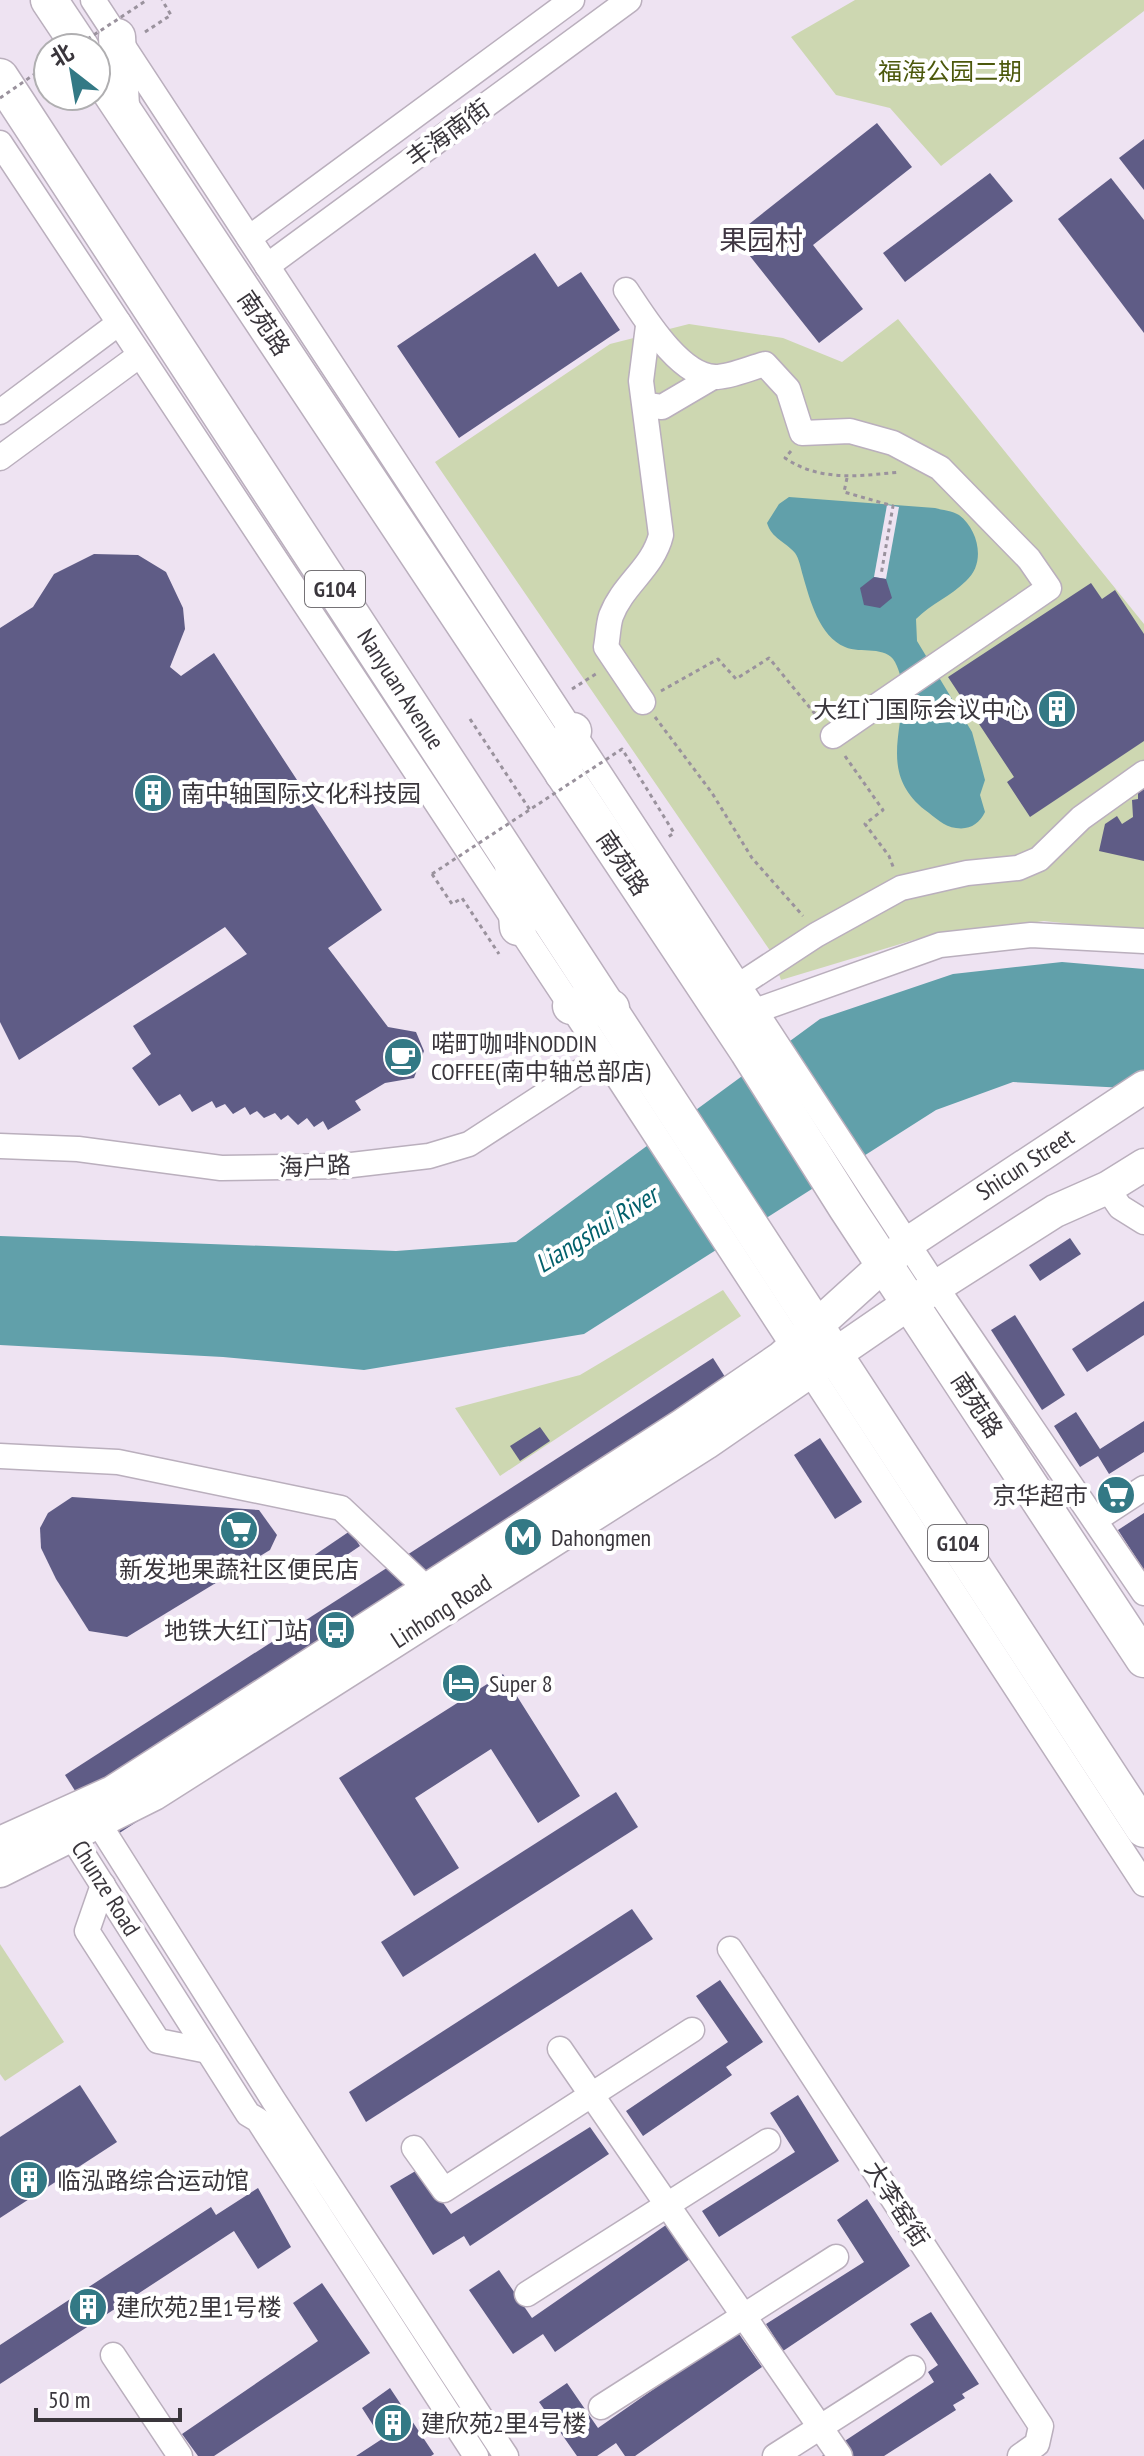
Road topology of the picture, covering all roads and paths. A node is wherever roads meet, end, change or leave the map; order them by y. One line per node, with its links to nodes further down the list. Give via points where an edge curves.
1 (49, 0): 7 (highway)
2 (93, 0): 9 (street)
3 (147, 0): 8 (path, bridge)
4 (162, 0): 9 (path, via 171,15)
5 (572, 0): 16 (street, 丰海南街)
6 (629, 0): 17 (street, 丰海南街)
7 (70, 32)
8 (98, 32)
9 (131, 35): 14 (highway); 16 (street)
10 (32, 76): 13 (path, bridge)
11 (0, 77): 41 (highway, Nanyuan Avenue / G104)
12 (112, 94): 14 (highway, 南苑路)
13 (0, 98)
14 (121, 107): 36 (highway, 南苑路)
15 (0, 143): 19 (street)
16 (249, 238): 17 (street)
17 (267, 266): 31 (street)
18 (626, 290): 20 (street)
19 (119, 323): 21 (street); 24 (street)
20 (648, 326): 22 (street, via 674,354); 23 (street, via 641,367)
21 (140, 355): 26 (street); 45 (street)
22 (713, 377): 23 (street, via 662,407); 25 (street, via 765,364 788,389)
23 (647, 405): 30 (street, via 661,535 656,556 612,615 606,647)
24 (0, 412)
25 (802, 433): 27 (street, via 850,431 893,443); 28 (path, via 785,458 803,470)
26 (0, 458)
27 (940, 468): 28 (path); 35 (street, via 1029,559 1049,588)
28 (847, 477): 29 (path, via 844,492 893,506)
29 (881, 575)
30 (616, 662): 31 (path); 32 (street)
31 (554, 701): 34 (street)
32 (643, 702): 35 (path, via 718,659 736,679 769,658); 44 (path, via 712,793 752,858)
33 (470, 719): 38 (path)
34 (573, 731): 36 (highway); 42 (street)
35 (833, 736): 43 (path, via 883,810 865,824 889,856)
36 (563, 773): 40 (highway, 南苑路)
37 (1144, 773): 43 (street, via 1081,818 1039,859 1018,868)
38 (530, 810): 39 (path, bridge, via 622,749); 45 (path, bridge, via 432,874 452,904 462,898)
39 (668, 824)
40 (616, 852): 42 (highway); 51 (highway, 南苑路)
41 (513, 859): 45 (highway); 49 (highway, Nanyuan Avenue / G104)
42 (656, 859): 47 (street)
43 (901, 888): 44 (street)
44 (816, 935): 47 (street)
45 (509, 940): 48 (street)
46 (1144, 941): 50 (street, via 1031,935 940,945)
47 (738, 986): 50 (street)
48 (571, 1006): 49 (highway); 52 (street)
49 (611, 1008): 54 (highway, Nanyuan Avenue / G104)
50 (755, 1011): 51 (street)
51 (759, 1043): 59 (highway, 南苑路)
52 (604, 1056): 54 (street); 55 (street, 海户路, via 469,1144 429,1156 343,1166 221,1168 78,1149)
53 (1144, 1087): 59 (main road, Shicun Street)
54 (656, 1108): 61 (highway, G104)
55 (0, 1146)
56 (1141, 1167): 57 (main road)
57 (1107, 1188): 58 (street, via 1120,1207); 60 (main road, via 1055,1211)
58 (1144, 1222)
59 (896, 1254): 60 (highway, 南苑路); 61 (main road, Linhong Road)
60 (923, 1295): 62 (main road, Linhong Road); 65 (street); 68 (highway, 南苑路)
61 (804, 1335): 62 (highway, G104); 66 (main road, Linhong Road, via 781,1358 683,1425)
62 (823, 1363): 69 (main road, Linhong Road, via 154,1794); 70 (highway, G104); 73 (street)
63 (0, 1456): 66 (street, via 118,1462 341,1508)
64 (1144, 1488): 65 (street)
65 (1095, 1520): 67 (street)
66 (428, 1590): 69 (main road, Linhong Road, via 113,1792)
67 (1144, 1593)
68 (1144, 1659)
69 (82, 1823): 71 (main road, Linhong Road); 72 (main road, Linhong Road); 74 (street, Chunze Road); 92 (street, Chunze Road)
70 (1144, 1829)
71 (0, 1843)
72 (0, 1871)
73 (1144, 1884)
74 (103, 1885): 78 (street, Chunze Road); 78 (street, via 87,1931 158,2041)
75 (730, 1949): 95 (street, 大李窑街, via 1041,2426 1037,2444)
76 (692, 2030): 79 (street)
77 (560, 2049): 79 (street)
78 (208, 2051): 91 (street, Chunze Road)
79 (592, 2094): 81 (street, via 444,2190); 82 (street)
80 (768, 2141): 82 (street)
81 (414, 2148)
82 (668, 2205): 84 (street); 85 (street)
83 (836, 2257): 85 (street)
84 (527, 2294)
85 (744, 2316): 88 (street); 89 (street)
86 (113, 2355): 90 (street)
87 (913, 2368): 89 (street)
88 (601, 2407)
89 (820, 2428): 93 (street); 94 (street)
90 (180, 2456)
91 (476, 2456)
92 (506, 2456)
93 (775, 2456)
94 (840, 2456)
95 (1020, 2456)

